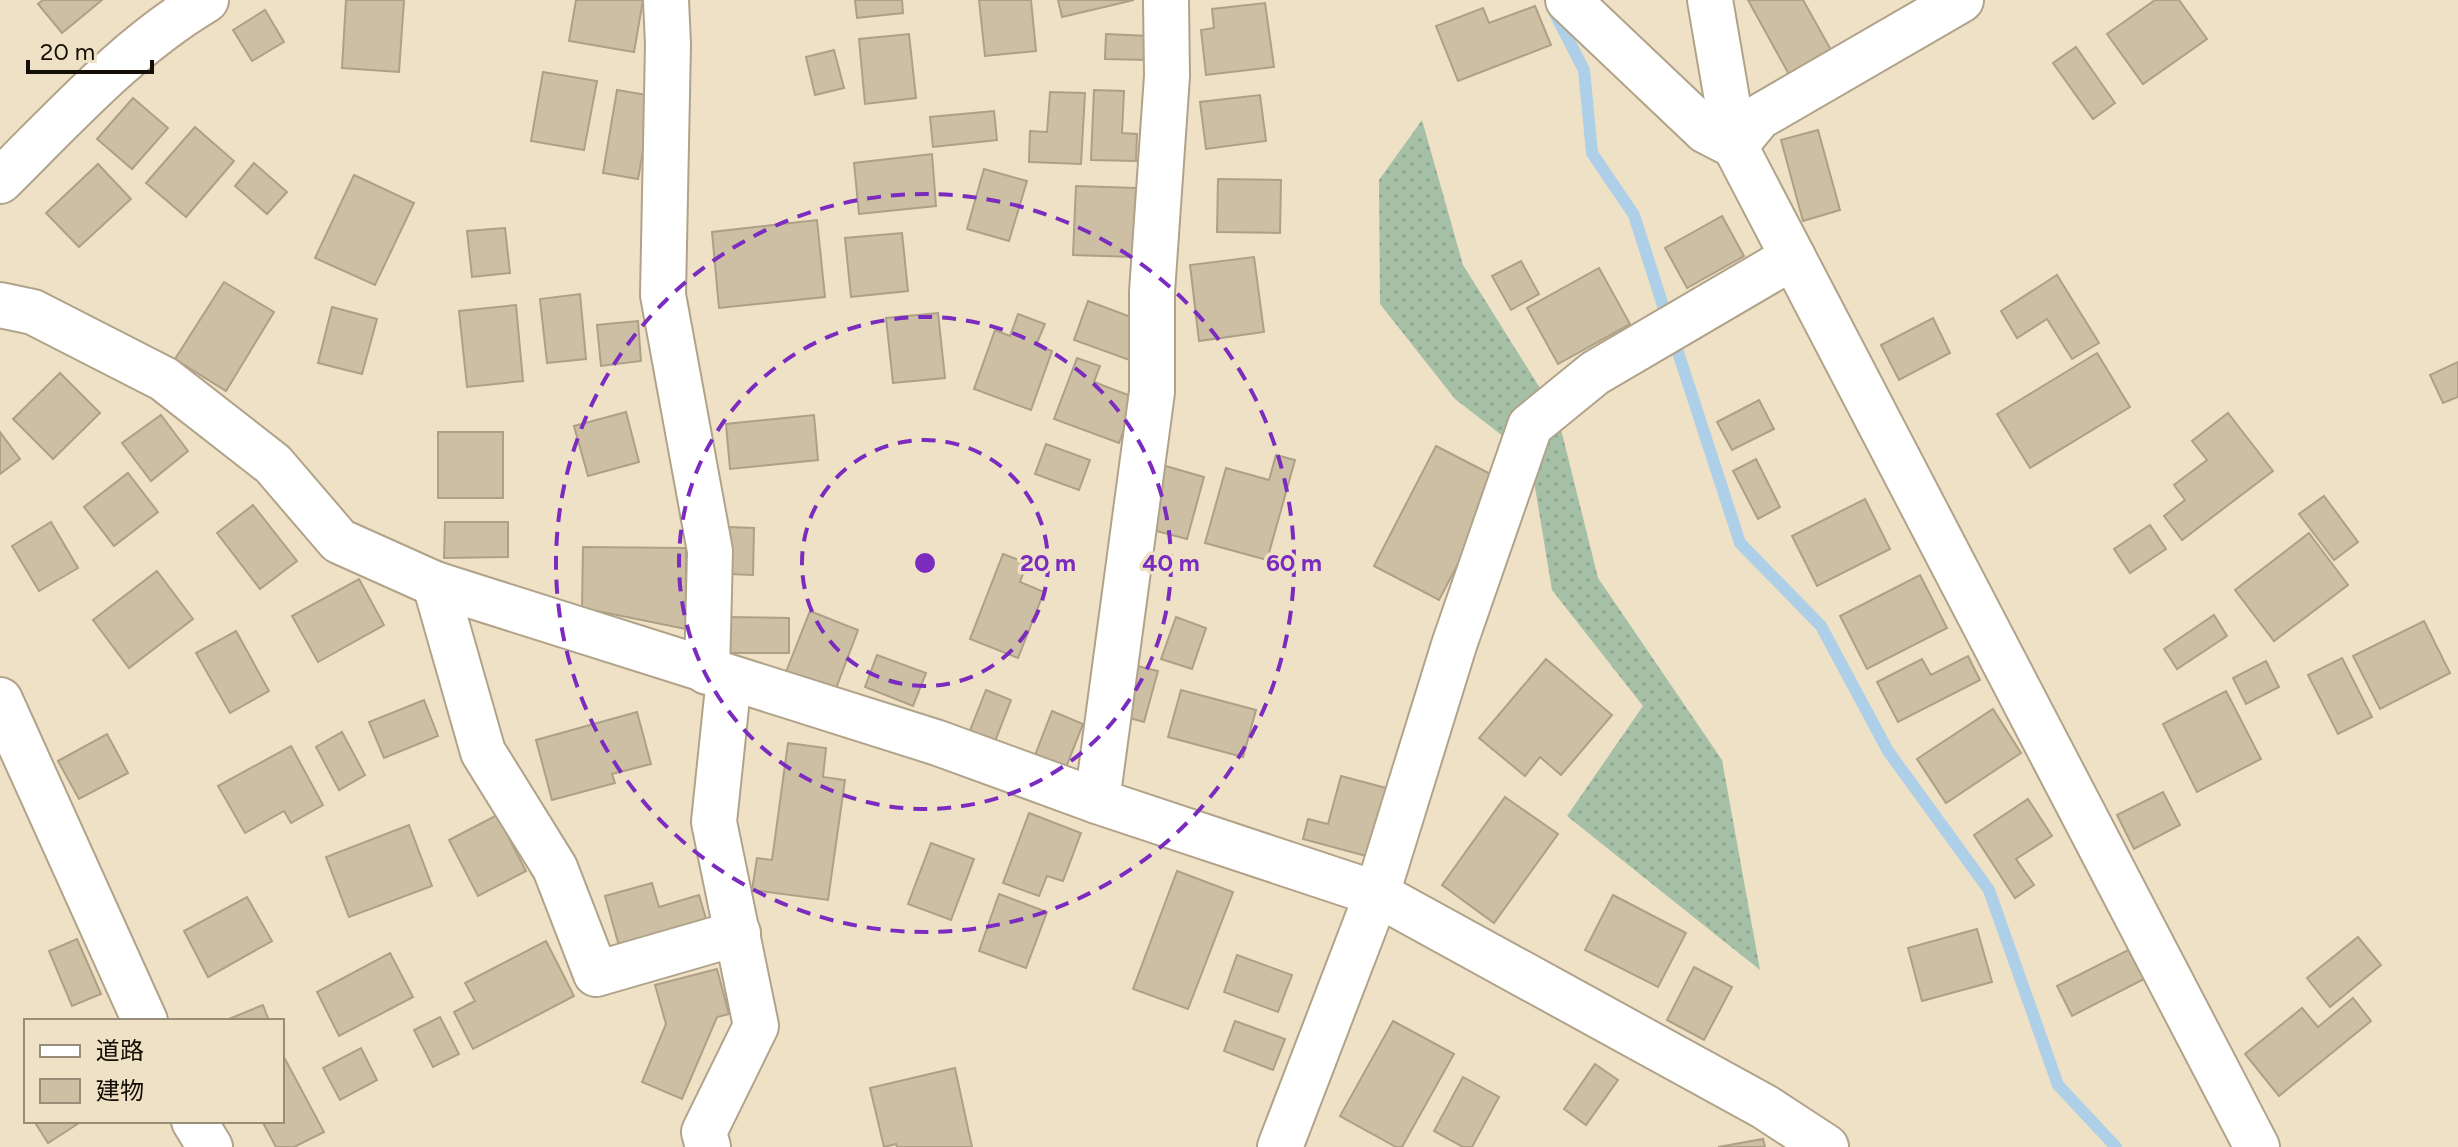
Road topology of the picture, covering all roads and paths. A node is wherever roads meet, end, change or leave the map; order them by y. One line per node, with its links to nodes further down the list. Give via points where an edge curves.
1 (666, 0): 12 (street, via 663,295 710,551)
2 (1166, 0): 14 (street, via 1152,392)
3 (1568, 0): 7 (street, via 1706,131)
4 (1710, 0): 7 (street)
5 (1961, 0): 7 (street, via 1759,117)
6 (183, 6): 8 (street)
7 (1735, 146): 9 (street)
8 (0, 181)
9 (1793, 257): 15 (street, via 1595,373 1530,426 1454,645); 23 (street)
10 (0, 305): 11 (street, via 33,312 164,379 273,464 339,541)
11 (435, 584): 12 (street); 16 (street, via 483,752 555,868 596,974)
12 (718, 675): 14 (street, via 938,743); 16 (street, via 714,822)
13 (0, 700): 17 (street)
14 (1097, 801): 15 (street)
15 (1377, 894): 21 (street); 22 (street, via 1765,1107)
16 (738, 933): 20 (street, via 756,1026 704,1132)
17 (144, 1019)
18 (195, 1123): 19 (street)
19 (210, 1147)
20 (708, 1147)
21 (1280, 1147)
22 (1826, 1147)
23 (2257, 1147)

